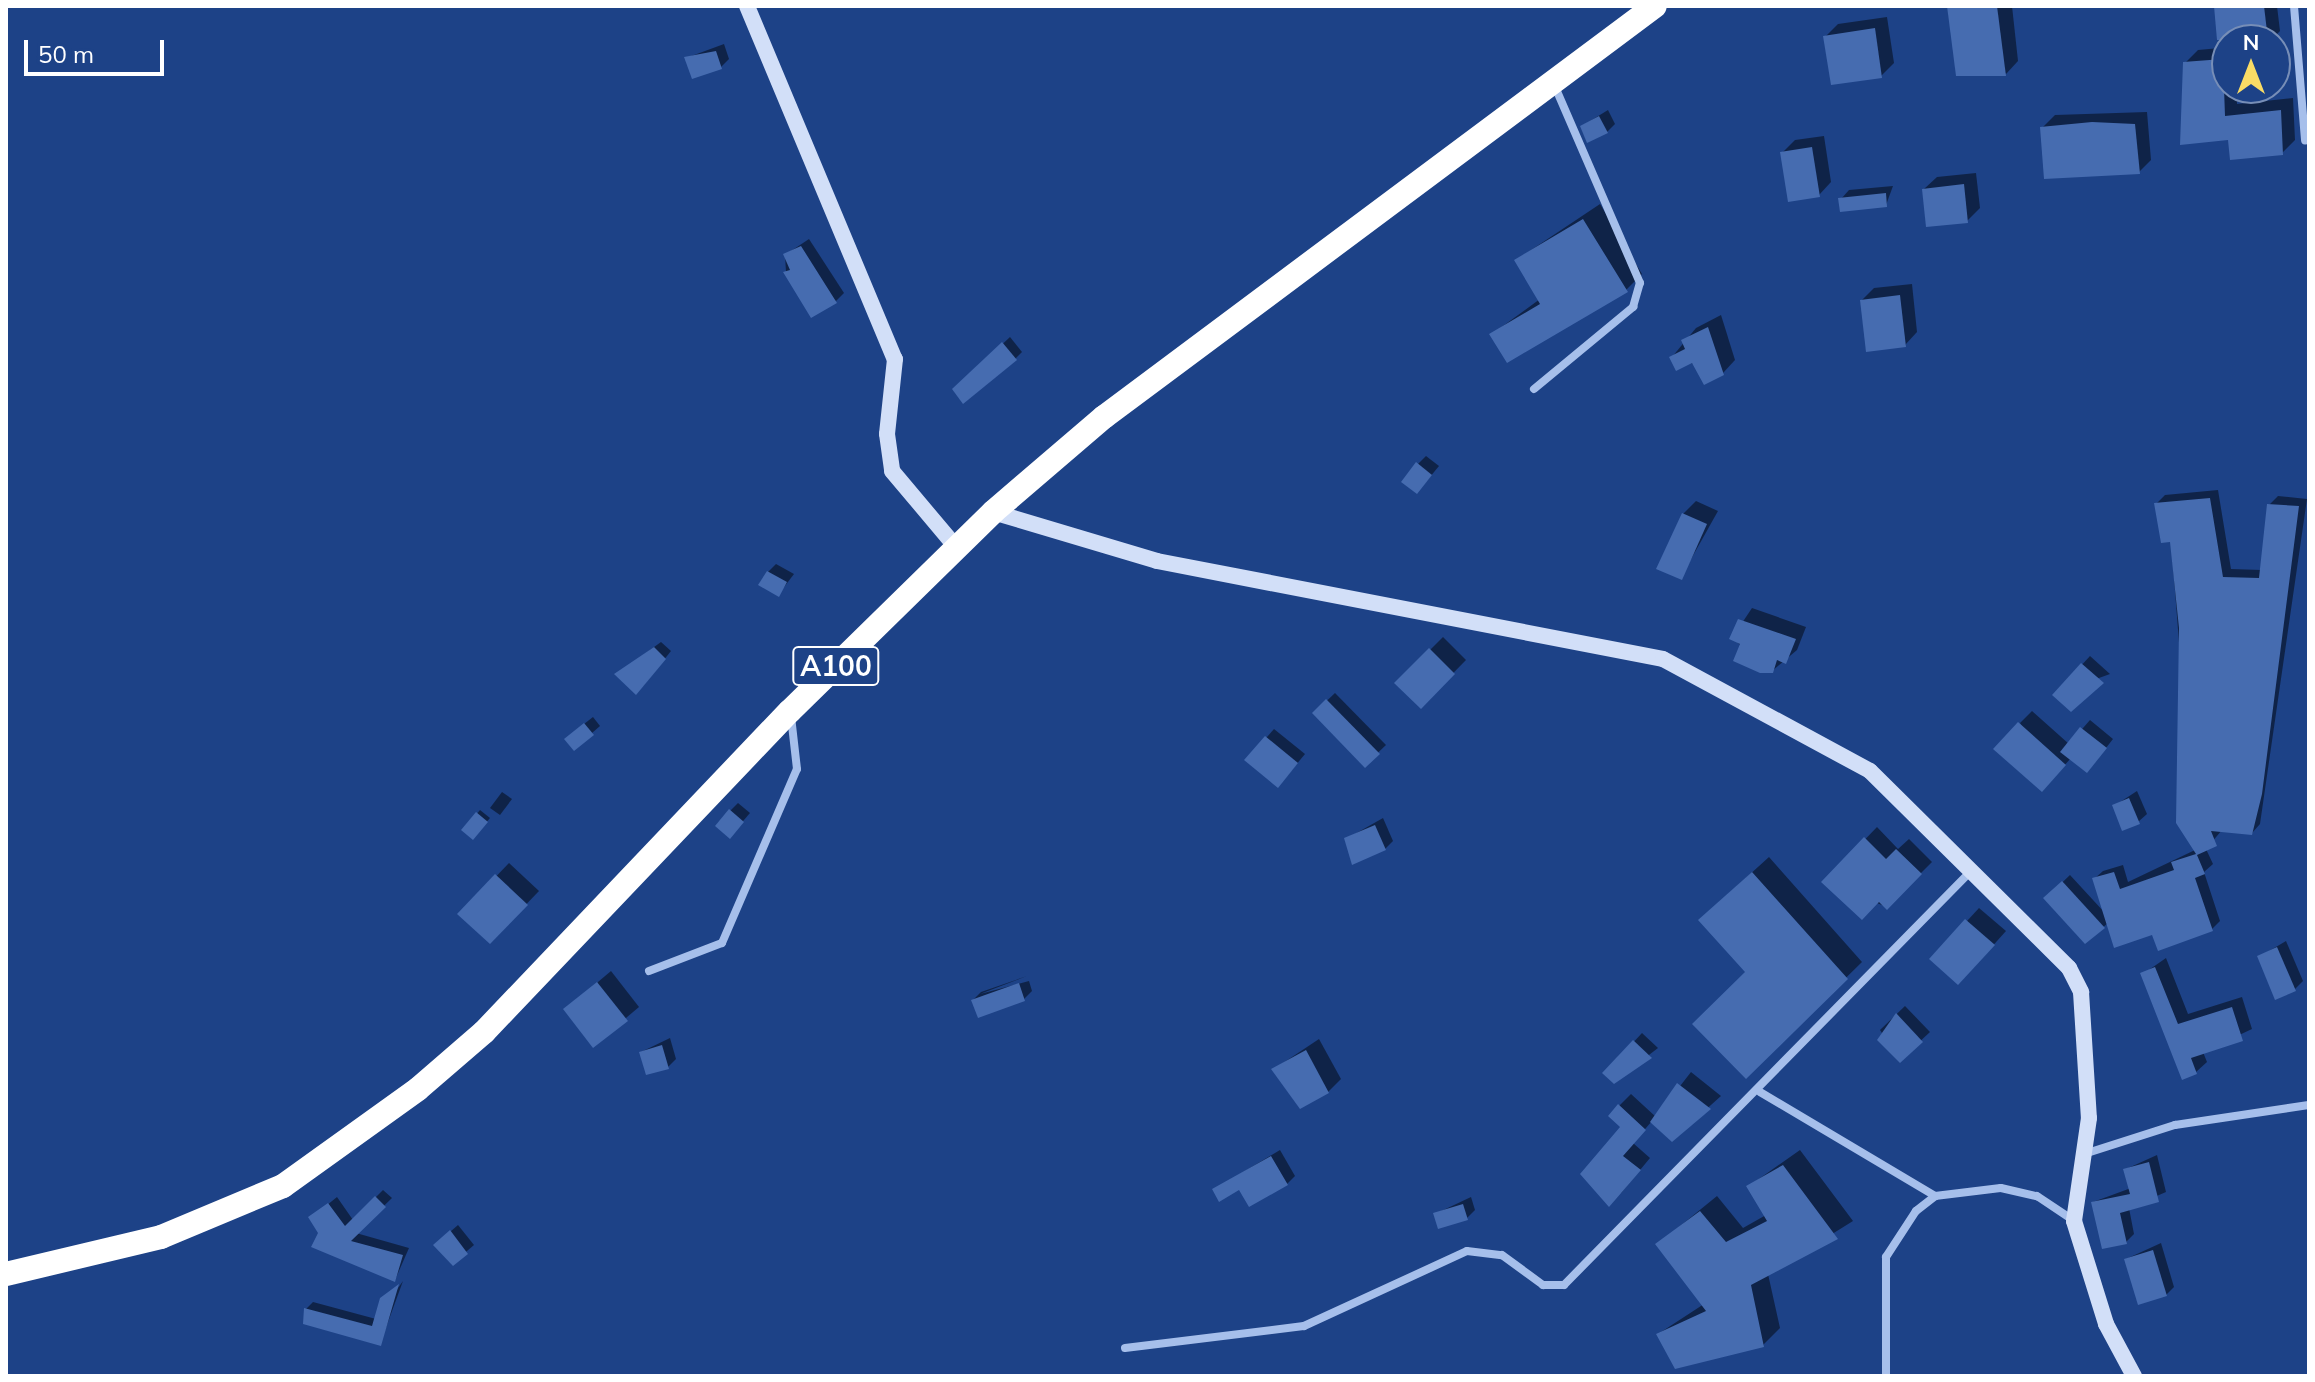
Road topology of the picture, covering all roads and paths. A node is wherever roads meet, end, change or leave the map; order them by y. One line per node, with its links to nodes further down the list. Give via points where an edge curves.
1 (747, 6): 8 (main road, via 895,359 892,471)
2 (1654, 6): 4 (highway, A100)
3 (2294, 6): 5 (street)
4 (1553, 79): 6 (street, via 1640,283 1633,307); 7 (highway, A100, via 1104,417)
5 (2305, 141)
6 (1534, 389)
7 (993, 512): 8 (highway, A100); 10 (main road, via 1157,561 1663,659 1870,771)
8 (956, 547): 9 (highway, A100)
9 (790, 711): 11 (street, via 797,769 736,916 711,951); 17 (highway, A100, via 484,1032 355,1137 283,1186 200,1222 99,1257)
10 (1974, 869): 12 (street); 14 (main road, via 2069,968 2081,992 2091,1066)
11 (649, 971)
12 (1760, 1092): 15 (street); 18 (street, via 1564,1285 1543,1285 1502,1255 1467,1251 1304,1326)
13 (2309, 1105): 14 (street, via 2175,1125)
14 (2081, 1155): 16 (main road)
15 (1935, 1196): 16 (street, via 2001,1188 2037,1196); 19 (street, via 1897,1233 1886,1257)
16 (2074, 1221): 20 (main road, via 2106,1324)
17 (6, 1274)
18 (1125, 1348)
19 (1886, 1376)
20 (2134, 1376)

